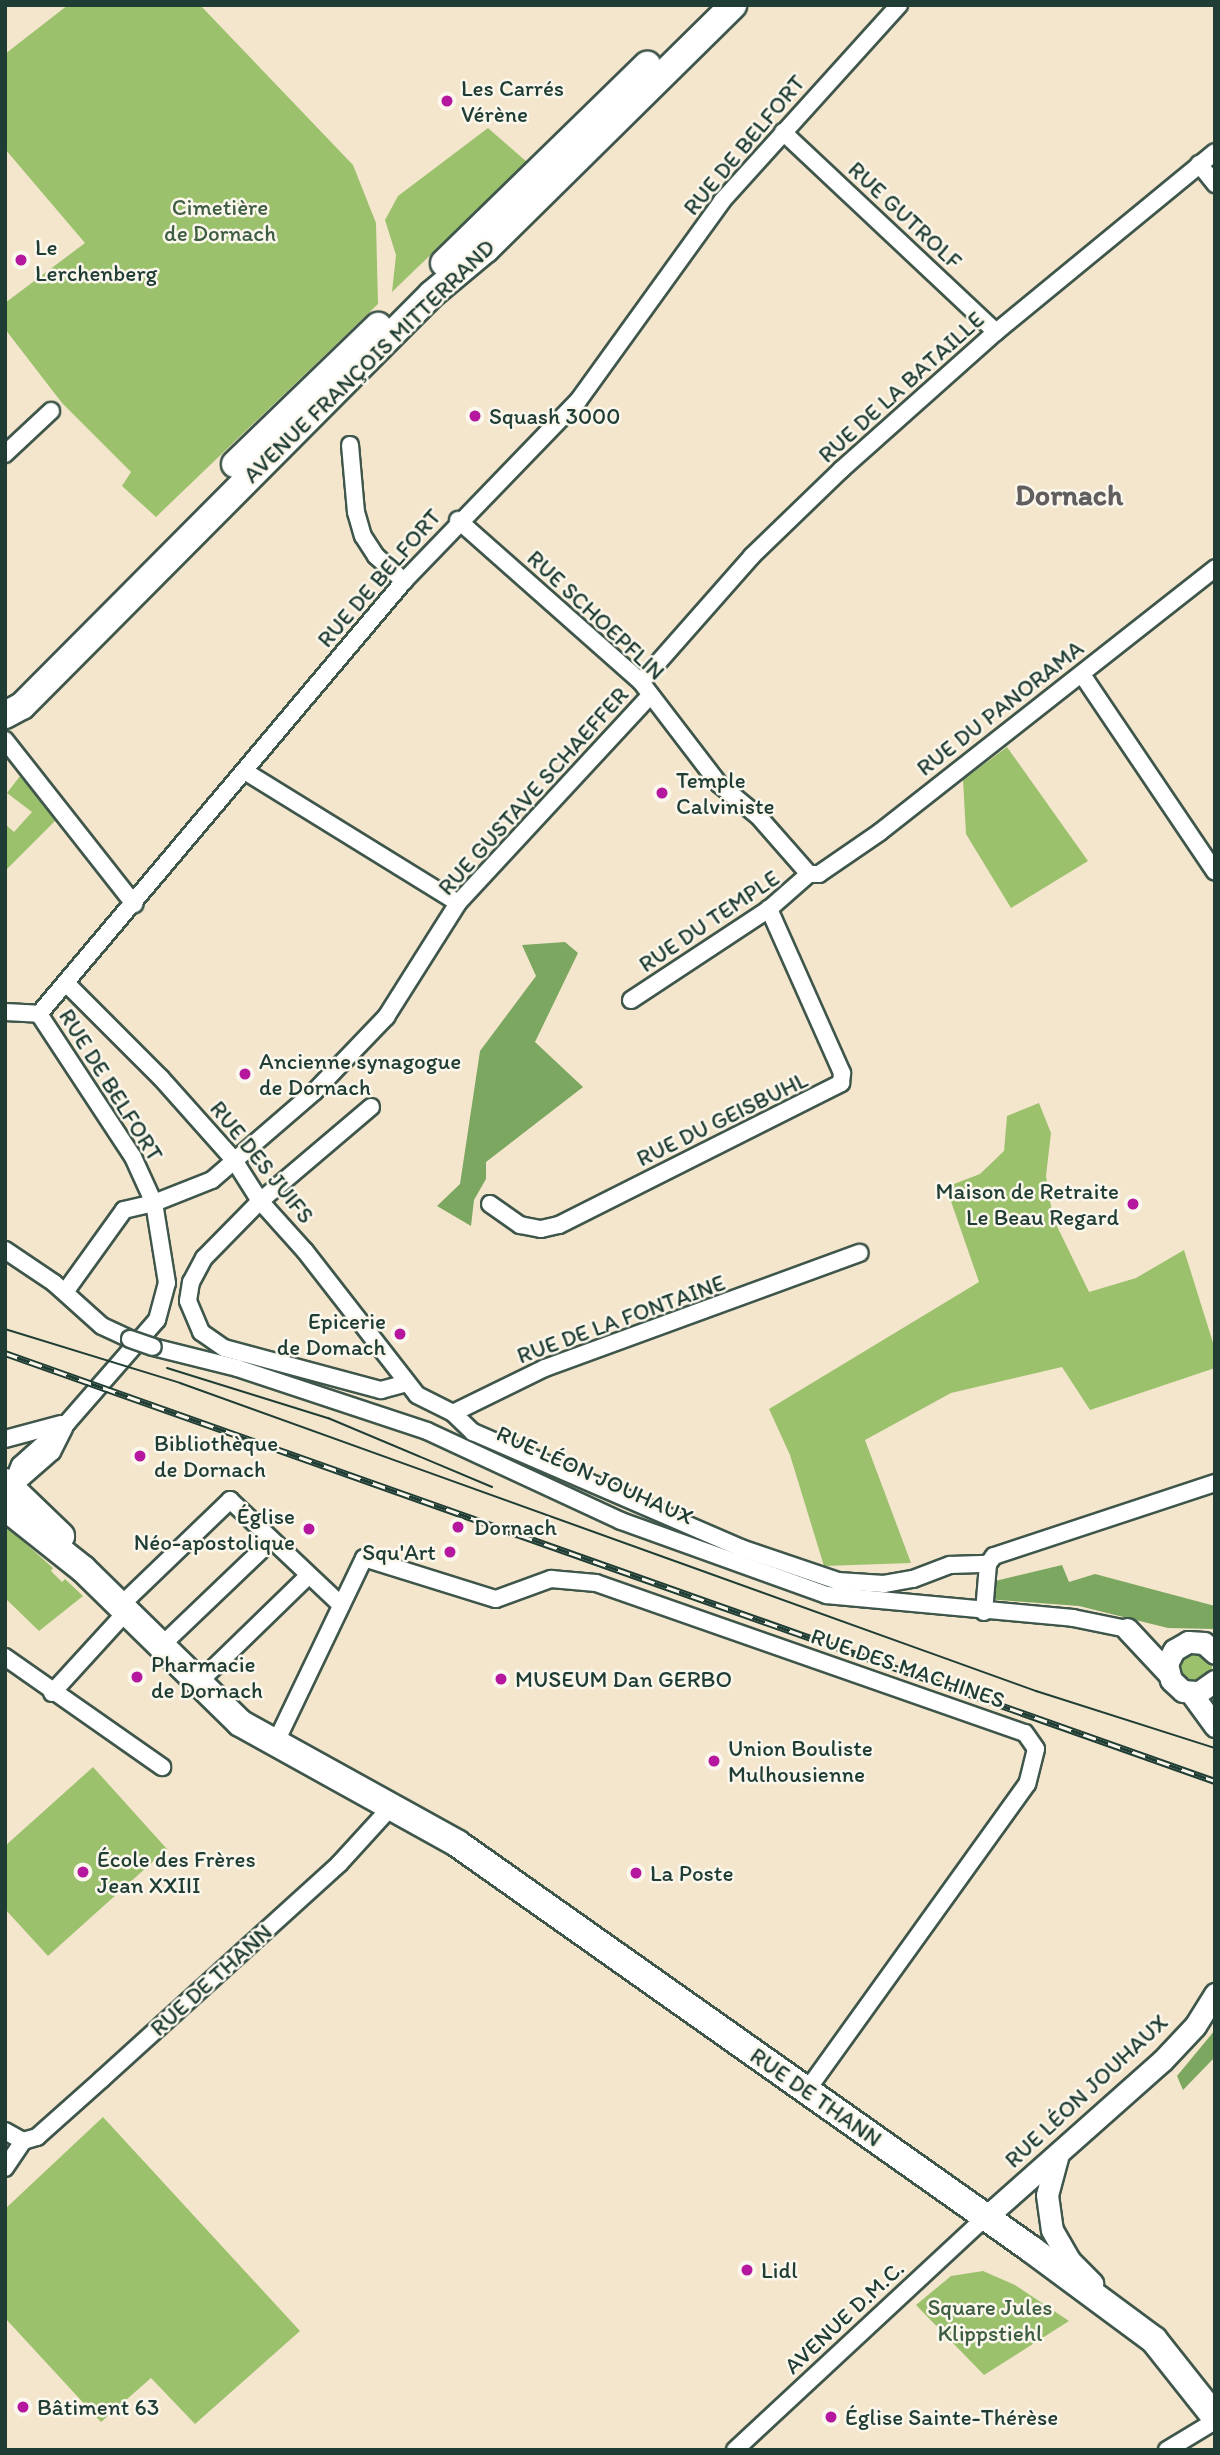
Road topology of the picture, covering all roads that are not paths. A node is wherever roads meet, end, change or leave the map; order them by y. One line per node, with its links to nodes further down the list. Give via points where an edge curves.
1 (708, 5): 18 (main road, AVENUE FRANÇOIS MITTERRAND, via 193,505)
2 (733, 5): 19 (main road, AVENUE FRANÇOIS MITTERRAND, via 486,249 432,294 22,706)
3 (899, 5): 4 (street, RUE DE BELFORT)
4 (783, 132): 8 (street, RUE GUTROLF); 12 (street, RUE DE BELFORT, via 722,201 578,401)
5 (1215, 152): 6 (street, RUE DE LA BATAILLE)
6 (1199, 164): 7 (street); 8 (street, RUE DE LA BATAILLE)
7 (1215, 184)
8 (996, 332): 16 (street, RUE DE LA BATAILLE, via 752,556)
9 (51, 411): 11 (street)
10 (350, 445): 14 (street, via 356,512 363,536 376,556)
11 (5, 454)
12 (458, 520): 14 (street, RUE DE BELFORT); 16 (street, RUE SCHOEPFLIN)
13 (1215, 568): 15 (street, RUE DU PANORAMA, via 1092,664)
14 (404, 581): 21 (street, RUE DE BELFORT)
15 (1083, 676): 22 (street); 23 (street, RUE DU PANORAMA, via 880,832 819,874)
16 (641, 682): 17 (street, RUE SCHOEPFLIN)
17 (650, 696): 23 (street, RUE SCHOEPFLIN, via 719,784 758,816); 24 (street, RUE GUSTAVE SCHAEFFER)
18 (5, 699)
19 (5, 715)
20 (5, 740): 25 (street)
21 (246, 772): 24 (street); 25 (street, RUE DE BELFORT)
22 (1215, 872)
23 (808, 874): 26 (street, RUE DU TEMPLE)
24 (458, 902): 32 (street, RUE GUSTAVE SCHAEFFER, via 386,1017 314,1091)
25 (134, 904): 27 (street, RUE DE BELFORT)
26 (769, 909): 28 (street, RUE DU TEMPLE); 35 (street, RUE DU GEISBUHL, via 842,1073 841,1083 559,1225 541,1229 520,1225)
27 (67, 984): 30 (street, RUE DE BELFORT); 32 (street, RUE DES JUIFS, via 162,1078)
28 (631, 1000)
29 (5, 1012): 30 (street)
30 (39, 1014): 34 (street, RUE DE BELFORT, via 133,1157)
31 (371, 1107): 33 (street)
32 (234, 1160): 33 (street, RUE DES JUIFS); 34 (street, RUE GUSTAVE SCHAEFFER, via 212,1180)
33 (260, 1201): 39 (street, RUE DES JUIFS, via 305,1251); 39 (street, via 196,1269 188,1301 201,1332 224,1349 381,1390)
34 (154, 1203): 38 (street, via 124,1210); 41 (street, RUE DE BELFORT, via 166,1264 163,1307 149,1331)
35 (490, 1204)
36 (5, 1250): 38 (street, RUE LÉON JOUHAUX)
37 (860, 1253): 40 (street, RUE DE LA FONTAINE, via 545,1368)
38 (65, 1292): 50 (street, RUE LÉON JOUHAUX, bridge, via 102,1326 130,1339 397,1420 498,1461 621,1521 826,1595)
39 (407, 1383): 40 (street, via 416,1395)
40 (453, 1413): 46 (street, via 473,1432 554,1470 741,1548 830,1578 884,1584 913,1579 950,1564)
41 (67, 1423): 42 (street); 44 (street, RUE DE BELFORT, via 20,1465)
42 (5, 1439)
43 (1215, 1483): 46 (street, via 1010,1549)
44 (7, 1493): 49 (main road, RUE DE THANN)
45 (271, 1541): 47 (street); 49 (street, via 230,1500); 53 (street)
46 (988, 1564): 50 (street)
47 (307, 1577): 48 (street); 57 (street)
48 (341, 1605): 63 (street); 67 (street, RUE DES MACHINES, via 364,1558 496,1599 551,1579 596,1583 1025,1733 1036,1749 1027,1784)
49 (123, 1609): 53 (main road, RUE DE THANN); 59 (street)
50 (984, 1612): 51 (street, RUE LÉON JOUHAUX, via 1073,1618)
51 (1127, 1629): 52 (street, RUE LÉON JOUHAUX); 56 (street)
52 (1180, 1645): 54 (street, RUE LÉON JOUHAUX, via 1196,1641); 56 (street, via 1170,1657)
53 (162, 1646): 57 (main road, RUE DE THANN)
54 (1213, 1649)
55 (5, 1657): 59 (street)
56 (1168, 1673): 60 (street, via 1176,1686)
57 (199, 1682): 63 (main road, RUE DE THANN, via 240,1723)
58 (1214, 1683): 60 (street); 61 (street)
59 (52, 1693): 64 (street)
60 (1191, 1693): 62 (street)
61 (1215, 1712)
62 (1215, 1726)
63 (274, 1746): 65 (main road, RUE DE THANN)
64 (162, 1767)
65 (391, 1807): 67 (main road, RUE DE THANN, via 458,1844); 69 (street, RUE DE THANN, via 339,1864 37,2137)
66 (1215, 1994): 70 (street, RUE LÉON JOUHAUX, via 1195,2026 1162,2061)
67 (806, 2091): 72 (main road, RUE DE THANN)
68 (5, 2131): 69 (street)
69 (23, 2141): 71 (street)
70 (1058, 2154): 72 (street, RUE LÉON JOUHAUX); 73 (street, via 1047,2194 1052,2230 1069,2260)
71 (5, 2168)
72 (985, 2218): 73 (main road, RUE DE THANN); 75 (street, AVENUE D.M.C.)
73 (1133, 2323): 74 (main road, RUE DE THANN, via 1173,2358)
74 (1215, 2419): 76 (street)
75 (737, 2449)
76 (1167, 2450)

